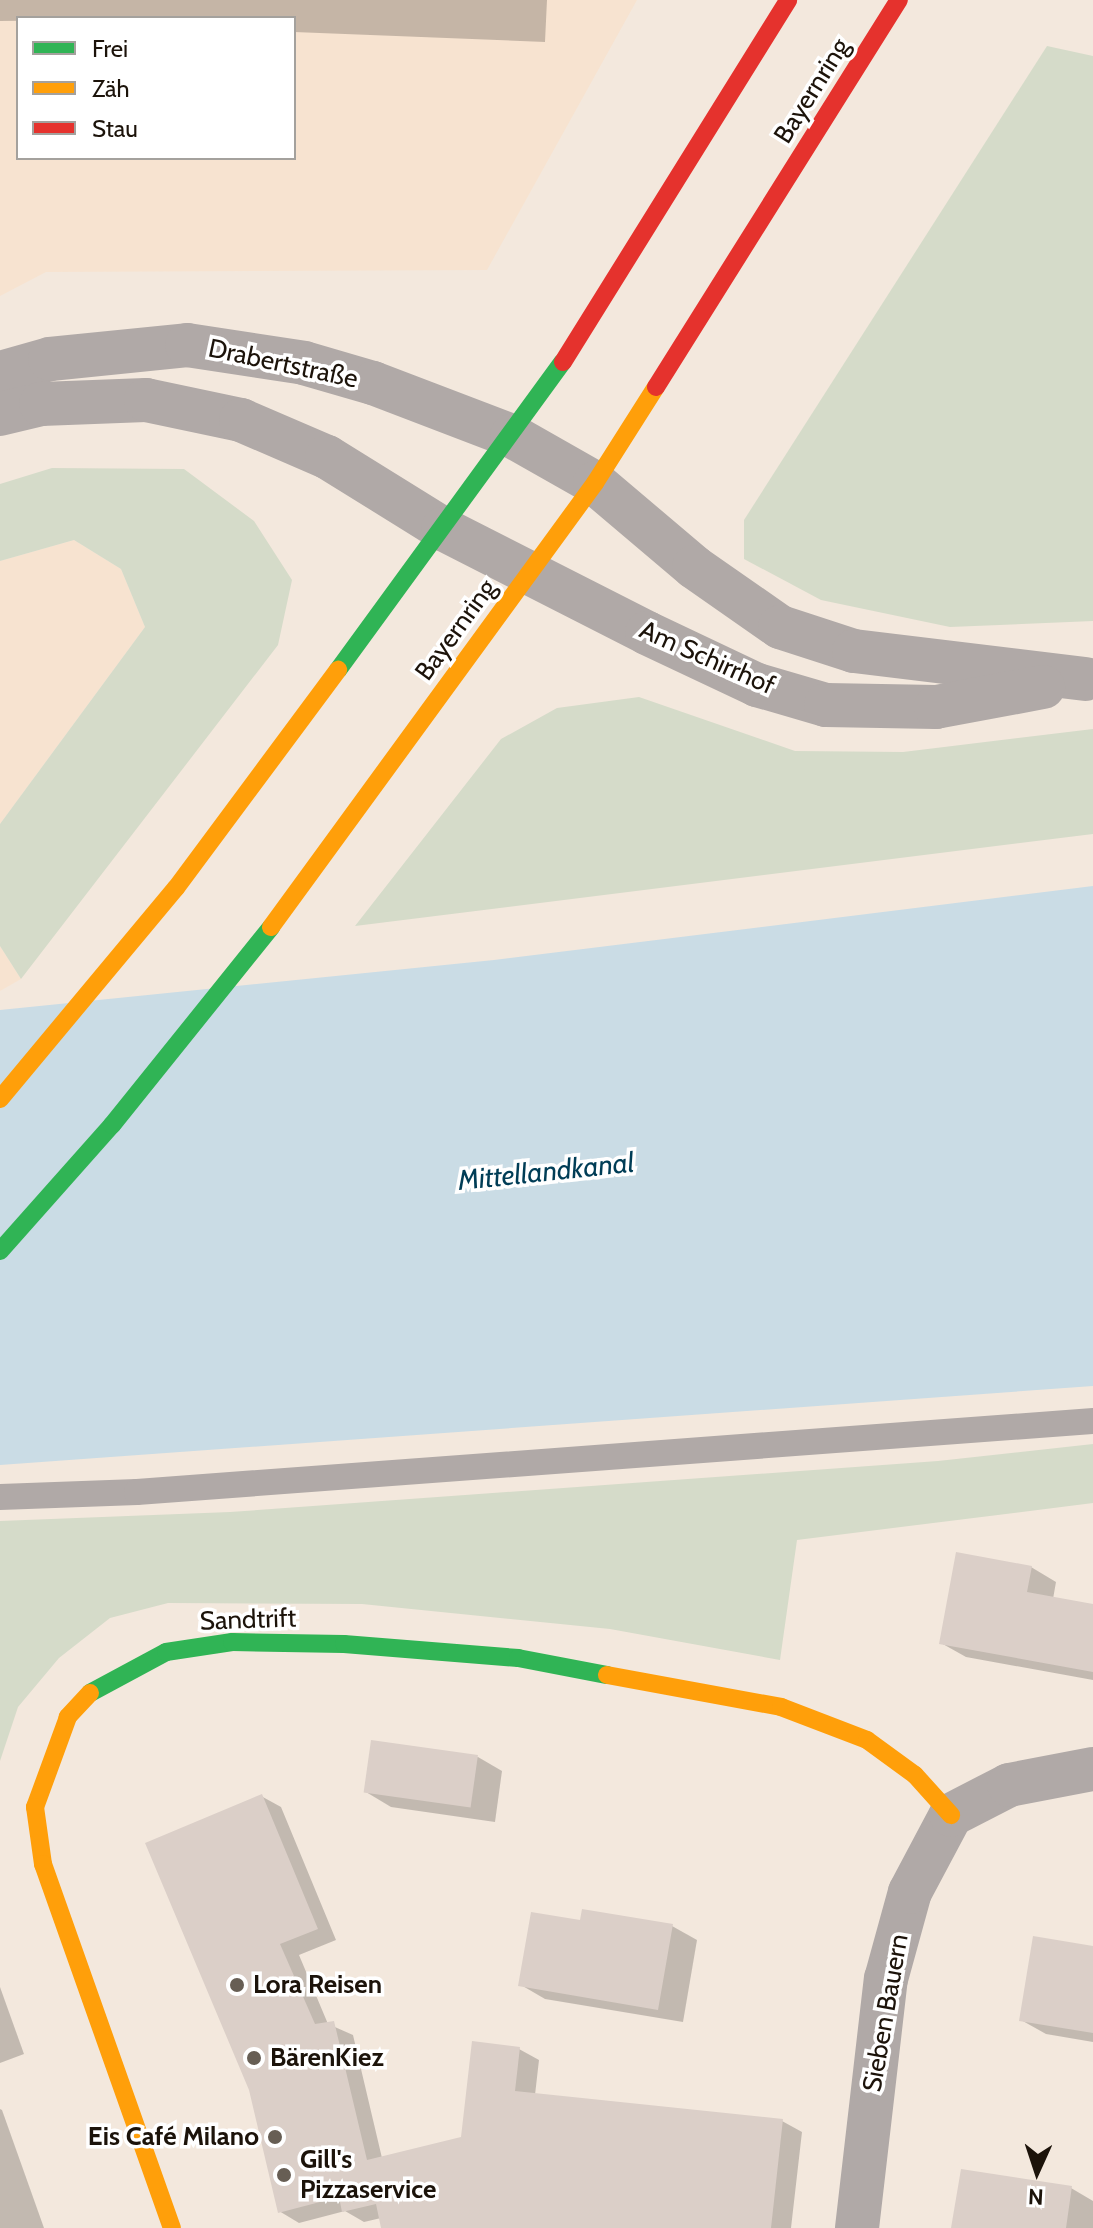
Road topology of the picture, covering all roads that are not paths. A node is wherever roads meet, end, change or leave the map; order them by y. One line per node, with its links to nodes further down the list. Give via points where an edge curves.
1 (788, 0): 5 (street, via 597,314)
2 (899, 0): 6 (street, Bayernring)
3 (0, 373): 5 (street, Drabertstraße, via 50,359 187,345 304,363)
4 (0, 414): 7 (street, via 41,404 146,400 241,420 327,457)
5 (512, 436): 6 (street, Drabertstraße); 7 (street)
6 (595, 483): 8 (street, Bayernring); 9 (street, Am Schirrhof, via 694,567 780,627 854,651)
7 (443, 529): 8 (street, Am Schirrhof); 10 (street, via 176,888)
8 (529, 573): 9 (street, Am Schirrhof, via 757,685 826,705 936,707); 11 (street, Bayernring, via 309,879 112,1125)
9 (1089, 678)
10 (0, 1099)
11 (0, 1251)
12 (1093, 1421): 13 (lane, via 137,1492)
13 (0, 1497)
14 (1093, 1769): 15 (street, via 1009,1785)
15 (951, 1815): 16 (street, Sandtrift, via 915,1775 867,1740 781,1707 518,1658 344,1644 232,1642 166,1652 125,1670 85,1697 68,1717 35,1807 43,1864); 17 (street, Sieben Bauern, via 910,1892 886,1979)
16 (172, 2228)
17 (857, 2228)

